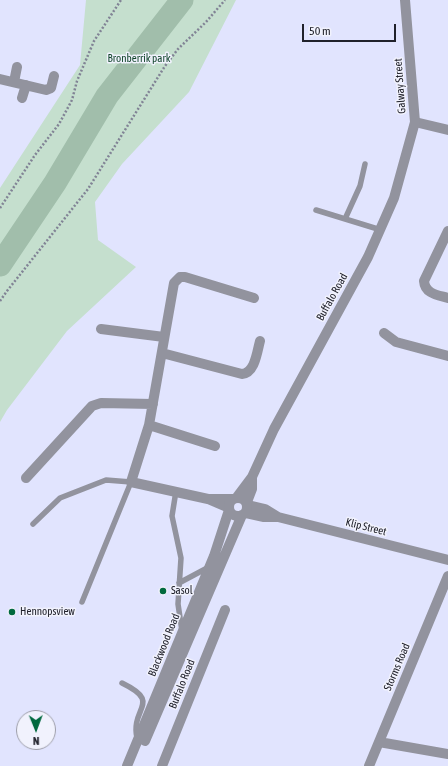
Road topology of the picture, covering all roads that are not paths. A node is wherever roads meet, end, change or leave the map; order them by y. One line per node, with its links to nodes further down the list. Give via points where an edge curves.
1 (405, 0): 8 (street, Galway Street)
2 (17, 67): 5 (street)
3 (54, 76): 6 (street, via 51,88 46,90)
4 (0, 80): 5 (street)
5 (14, 82): 6 (street)
6 (26, 85): 7 (street)
7 (22, 98)
8 (415, 122): 9 (street); 13 (street, Buffalo Road, via 394,198)
9 (448, 130)
10 (365, 164): 12 (lane, via 360,186)
11 (316, 210): 12 (lane)
12 (345, 219): 13 (lane)
13 (381, 230): 26 (street, Buffalo Road, via 274,429)
14 (448, 231): 16 (street, via 424,281 431,293)
15 (254, 298): 19 (street, via 180,277 174,283)
16 (448, 298)
17 (101, 329): 19 (street)
18 (384, 333): 22 (street, via 396,342)
19 (164, 337): 21 (street)
20 (260, 342): 21 (street, via 252,369 247,374)
21 (162, 353): 23 (street)
22 (448, 356)
23 (153, 404): 24 (street); 27 (street, via 101,403 92,406)
24 (149, 425): 25 (street); 28 (street)
25 (215, 446)
26 (252, 477): 30 (street, Buffalo Road); 31 (street, Buffalo Road, via 252,489)
27 (26, 478)
28 (131, 482): 29 (street); 32 (lane, via 106,480 60,498); 37 (lane)
29 (176, 491): 30 (street); 36 (lane, via 172,516 180,558)
30 (232, 503): 31 (street, via 241,498); 31 (street, via 234,516); 34 (street, Blackwood Road)
31 (246, 509): 33 (street, Klip Street, via 266,509 278,517); 42 (street, Blackwood Road)
32 (33, 524)
33 (448, 560)
34 (209, 567): 36 (lane); 39 (street, Blackwood Road)
35 (448, 576): 41 (street, Storms Road)
36 (179, 583): 39 (lane, via 178,611)
37 (82, 602)
38 (225, 610): 46 (street, Buffalo Road)
39 (182, 633): 42 (street, Blackwood Road)
40 (122, 683): 42 (lane, via 142,696 143,705 136,726)
41 (379, 742): 43 (street); 47 (street, Storms Road)
42 (141, 743): 44 (street, Blackwood Road); 45 (street, Blackwood Road)
43 (448, 754)
44 (127, 766)
45 (135, 766)
46 (162, 766)
47 (369, 766)

